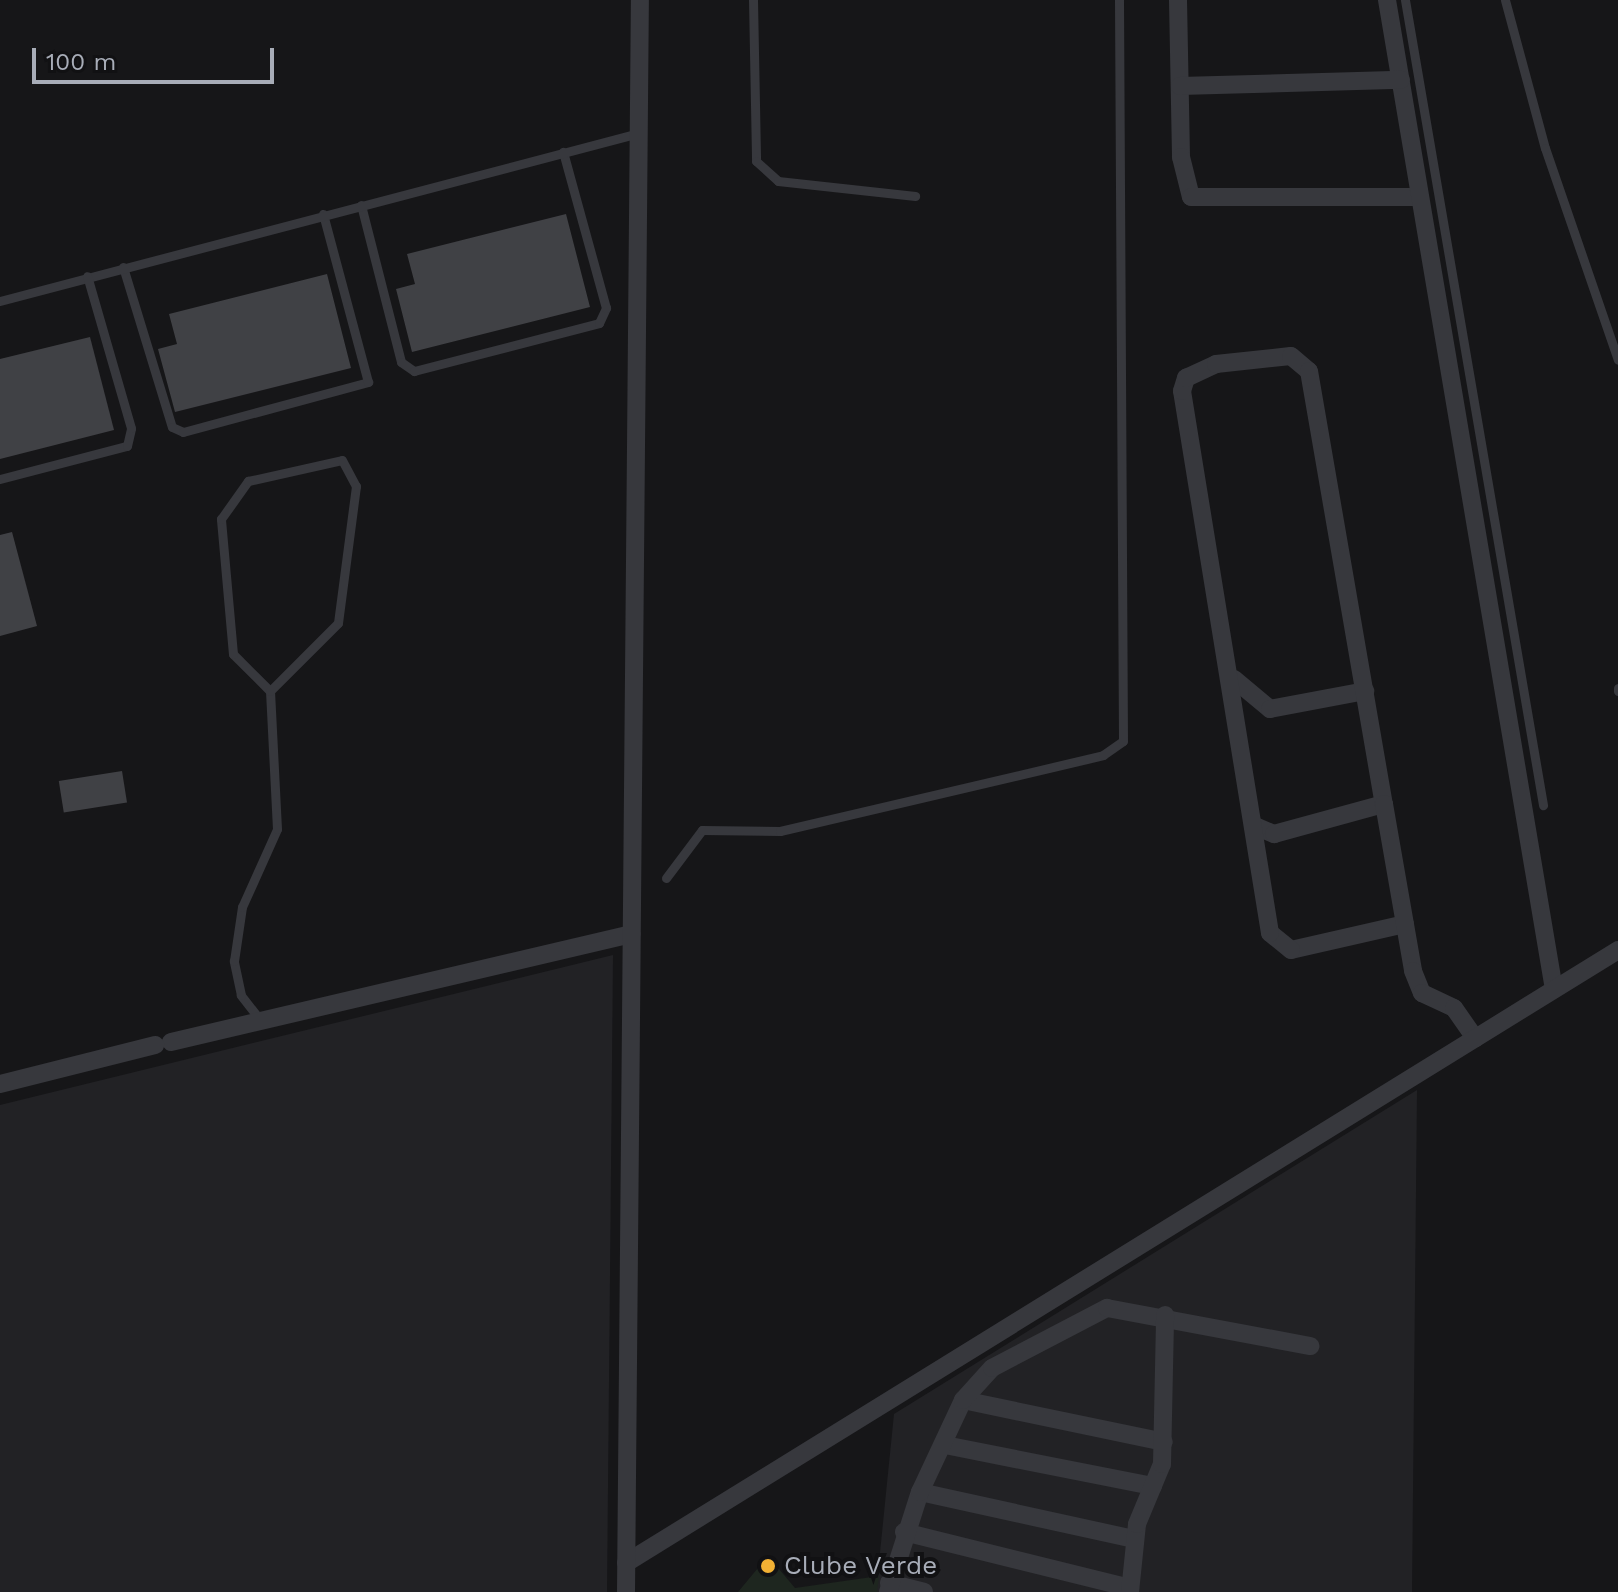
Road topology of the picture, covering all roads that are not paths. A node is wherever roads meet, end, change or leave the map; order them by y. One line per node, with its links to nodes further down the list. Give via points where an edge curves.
1 (640, 0): 10 (street)
2 (753, 0): 12 (lane, via 756,161 778,181)
3 (1119, 0): 27 (lane, via 1123,741 1103,755 780,831 702,830)
4 (1178, 0): 9 (street)
5 (1387, 0): 8 (street)
6 (1405, 0): 25 (lane)
7 (1505, 0): 19 (lane, via 1545,148)
8 (1401, 80): 9 (street); 13 (street)
9 (1180, 86): 13 (street, via 1181,157 1191,197)
10 (639, 133): 11 (lane); 29 (street)
11 (563, 152): 14 (lane); 14 (lane, via 606,308 599,323 414,371 401,362)
12 (915, 196)
13 (1417, 197): 31 (street)
14 (361, 205): 15 (lane)
15 (323, 214): 16 (lane); 16 (lane, via 368,382 183,432 172,427)
16 (123, 267): 17 (lane)
17 (87, 276): 18 (lane); 20 (lane, via 131,437 127,446)
18 (0, 301)
19 (1618, 360)
20 (0, 479)
21 (1232, 677): 23 (street, via 1253,703 1270,709); 23 (street, via 1182,391 1186,378 1216,364 1291,356 1309,371); 26 (street)
22 (270, 691): 22 (lane, via 338,623 356,486 342,460 248,481 221,519 233,654); 32 (lane, via 277,829 242,907 234,961 241,995)
23 (1365, 691): 24 (street)
24 (1384, 804): 26 (street, via 1274,834); 28 (street)
25 (1543, 805)
26 (1255, 826): 28 (street, via 1276,944 1291,950)
27 (666, 878)
28 (1405, 924): 33 (street, via 1422,993 1454,1008)
29 (631, 934): 32 (street); 44 (street)
30 (1618, 950): 31 (street)
31 (1554, 989): 33 (street)
32 (261, 1021): 34 (street)
33 (1475, 1038): 44 (street)
34 (0, 1084)
35 (1165, 1315): 36 (street); 37 (street, via 1128,1307 1093,1312 992,1368); 38 (street)
36 (1310, 1346)
37 (963, 1400): 38 (street); 39 (street)
38 (1164, 1442): 40 (street)
39 (945, 1445): 40 (street); 41 (street)
40 (1153, 1486): 43 (street)
41 (920, 1492): 42 (street); 43 (street)
42 (904, 1532): 45 (street); 46 (street)
43 (1134, 1539): 46 (street)
44 (626, 1563): 47 (street)
45 (889, 1587): 48 (street)
46 (1130, 1590)
47 (626, 1592)
48 (924, 1592)

